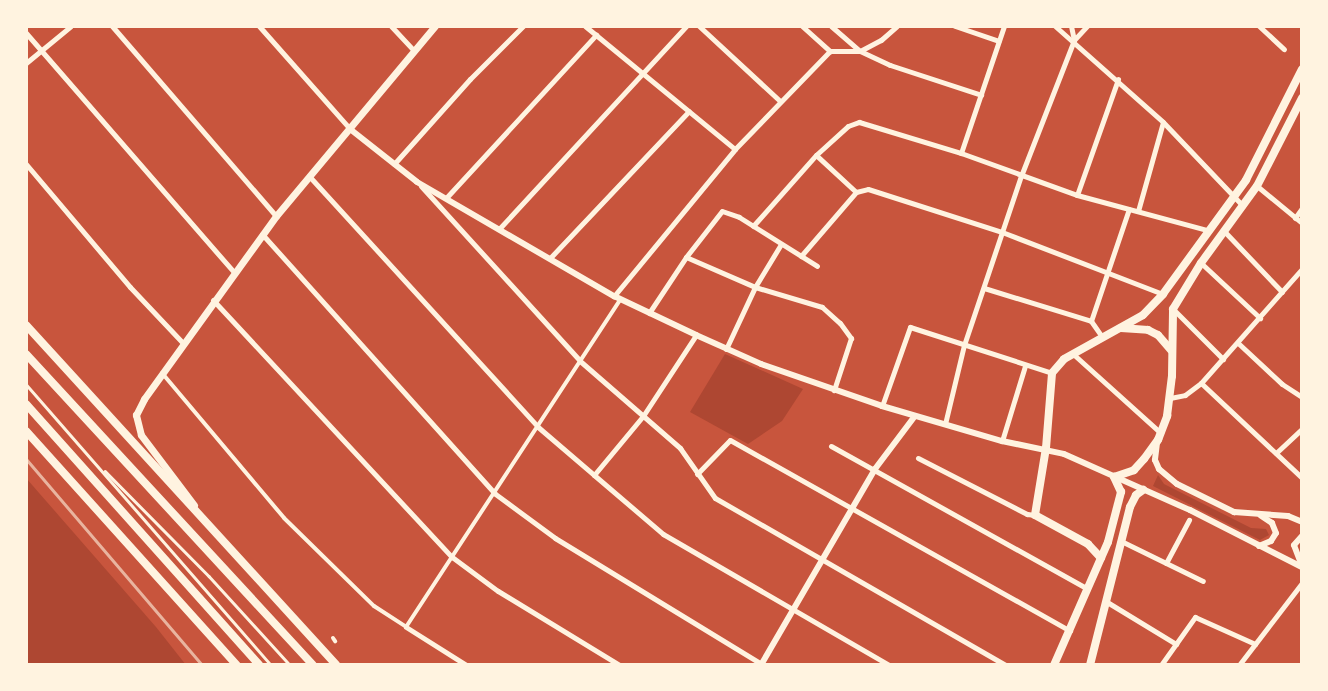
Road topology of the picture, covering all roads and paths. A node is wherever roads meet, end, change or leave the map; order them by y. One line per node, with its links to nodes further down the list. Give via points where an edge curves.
1 (71, 26): 24 (street)
2 (112, 26): 55 (street)
3 (259, 26): 37 (street)
4 (391, 26): 25 (street)
5 (435, 26): 25 (main road)
6 (522, 26): 42 (street)
7 (585, 26): 20 (street)
8 (686, 26): 30 (street)
9 (699, 26): 34 (street)
10 (802, 26): 26 (street)
11 (831, 26): 27 (street)
12 (897, 26): 27 (street, via 881,40)
13 (955, 26): 22 (street)
14 (1004, 26): 22 (street)
15 (1055, 26): 21 (street)
16 (1071, 26): 21 (street)
17 (1087, 26): 21 (street)
18 (1259, 26): 23 (street)
19 (26, 33): 24 (street)
20 (596, 35): 30 (street); 49 (street)
21 (1074, 40): 31 (street); 44 (street)
22 (999, 41): 32 (street)
23 (1284, 49)
24 (42, 50): 28 (street); 71 (street)
25 (414, 51): 37 (main road)
26 (830, 51): 27 (street); 34 (street)
27 (860, 51): 32 (street, via 890,65)
28 (26, 63)
29 (1302, 70): 50 (main road, via 1261,153)
30 (641, 72): 35 (street); 59 (street)
31 (1118, 78): 36 (street); 48 (street)
32 (981, 95): 39 (street)
33 (1302, 98): 46 (main road)
34 (780, 102): 38 (street)
35 (689, 111): 38 (street); 67 (street)
36 (1163, 122): 50 (street); 54 (street)
37 (350, 129): 42 (street); 43 (main road)
38 (735, 149): 77 (street)
39 (961, 153): 40 (street, via 859,122 848,126); 44 (street)
40 (816, 155): 47 (street); 58 (street)
41 (26, 164): 88 (street, via 130,287)
42 (394, 164): 45 (street)
43 (309, 176): 55 (main road); 110 (street)
44 (1021, 176): 48 (street); 62 (street)
45 (417, 182): 49 (street); 96 (street)
46 (1257, 186): 51 (main road); 56 (street)
47 (856, 192): 62 (street, via 868,189); 66 (street)
48 (1077, 195): 53 (street)
49 (446, 198): 59 (street)
50 (1233, 199): 51 (street); 60 (main road)
51 (1243, 206): 61 (main road)
52 (1302, 208): 56 (street)
53 (1128, 209): 54 (street); 72 (street)
54 (1138, 211): 60 (street)
55 (276, 216): 63 (main road)
56 (1295, 218): 57 (street)
57 (1302, 224)
58 (753, 226): 64 (street); 65 (street, via 722,211)
59 (499, 230): 67 (street)
60 (1207, 230): 76 (main road)
61 (1224, 231): 68 (main road); 75 (street)
62 (1002, 232): 72 (street); 74 (street)
63 (262, 234): 71 (main road); 126 (street)
64 (781, 244): 66 (street); 73 (street)
65 (686, 256): 73 (street); 81 (street)
66 (800, 256): 69 (street)
67 (550, 258): 77 (street)
68 (1200, 263): 80 (main road); 82 (street)
69 (816, 266)
70 (1302, 269): 75 (street)
71 (233, 271): 78 (main road)
72 (1109, 272): 76 (street); 83 (street)
73 (755, 287): 91 (street); 102 (street, via 822,307 840,323 851,338)
74 (984, 288): 83 (street); 90 (street)
75 (1282, 292): 82 (street)
76 (1163, 294): 85 (main road, via 1142,315)
77 (614, 296): 79 (street)
78 (213, 300): 88 (main road); 136 (street)
79 (620, 300): 81 (street); 96 (street)
80 (1173, 309): 92 (main road); 95 (street)
81 (649, 313): 86 (street)
82 (1260, 318): 89 (street)
83 (1091, 320): 87 (street)
84 (26, 325): 133 (main road)
85 (1120, 328): 87 (main road); 92 (main road, via 1148,330 1158,335)
86 (696, 335): 91 (street); 107 (street)
87 (1102, 337): 93 (main road)
88 (183, 343): 98 (main road)
89 (1238, 343): 95 (street); 103 (street, via 1282,384)
90 (964, 345): 97 (street); 106 (street, via 910,327); 109 (street)
91 (726, 348): 102 (street)
92 (1172, 352): 104 (main road)
93 (1072, 353): 99 (main road); 113 (street)
94 (26, 354): 155 (main road)
95 (1223, 359): 100 (street)
96 (580, 361): 107 (street); 110 (street)
97 (1025, 366): 99 (street); 114 (street)
98 (161, 373): 133 (main road, via 136,415 141,435); 146 (street, via 284,518 368,600)
99 (1052, 373): 116 (main road)
100 (1201, 383): 104 (street, via 1185,395); 117 (street)
101 (26, 384): 118 (lane)
102 (834, 390): 106 (street)
103 (1302, 397)
104 (1170, 398): 113 (main road)
105 (26, 404): 152 (main road)
106 (882, 406): 108 (street)
107 (643, 416): 121 (street, via 680,448); 122 (street)
108 (915, 416): 109 (street); 120 (street)
109 (945, 424): 114 (street)
110 (538, 427): 122 (street); 126 (street)
111 (1302, 429): 117 (street)
112 (26, 431): 151 (main road)
113 (1159, 436): 123 (main road, via 1134,470); 129 (street, via 1155,460 1167,477 1234,512)
114 (1002, 441): 116 (street)
115 (831, 446): 120 (street)
116 (1046, 448): 123 (street); 128 (main road)
117 (1276, 453): 124 (street)
118 (91, 457): 153 (lane); 154 (lane, via 209,576)
119 (918, 458): 128 (street, via 1027,514)
120 (875, 469): 127 (street); 143 (street)
121 (697, 474): 127 (street, via 730,440); 137 (street, via 715,498)
122 (594, 475): 145 (street, via 663,534)
123 (1114, 477): 125 (street); 138 (main road, via 1120,492 1119,500)
124 (1302, 478)
125 (1143, 490): 134 (main road, via 1136,495 1130,507); 135 (street)
126 (494, 493): 136 (street); 150 (street, via 555,538)
127 (852, 509): 137 (street); 147 (street)
128 (1035, 514): 138 (main road, via 1088,544)
129 (1259, 514): 131 (street, via 1288,516); 135 (street, via 1272,523 1276,533 1271,542)
130 (1188, 520): 139 (street)
131 (1302, 522)
132 (1302, 536): 140 (street, via 1294,545)
133 (219, 539): 156 (main road)
134 (1120, 541): 139 (street); 144 (main road)
135 (1258, 546): 140 (street)
136 (452, 557): 146 (street); 158 (street, via 498,590)
137 (823, 558): 145 (street); 160 (street)
138 (1101, 558): 143 (main road)
139 (1166, 563): 141 (street)
140 (1302, 566)
141 (1203, 581)
142 (1302, 583): 149 (street)
143 (1088, 589): 147 (main road)
144 (1107, 602): 148 (street); 162 (main road)
145 (792, 611): 150 (street); 159 (street)
146 (406, 627): 157 (street)
147 (1070, 631): 161 (main road)
148 (1176, 644): 149 (street, via 1195,617); 163 (street)
149 (1255, 644): 164 (street)
150 (762, 664)
151 (237, 665)
152 (259, 665)
153 (271, 665)
154 (290, 665)
155 (313, 665)
156 (336, 665)
157 (466, 665)
158 (619, 665)
159 (890, 665)
160 (1006, 665)
161 (1054, 665)
162 (1090, 665)
163 (1161, 665)
164 (1239, 665)

